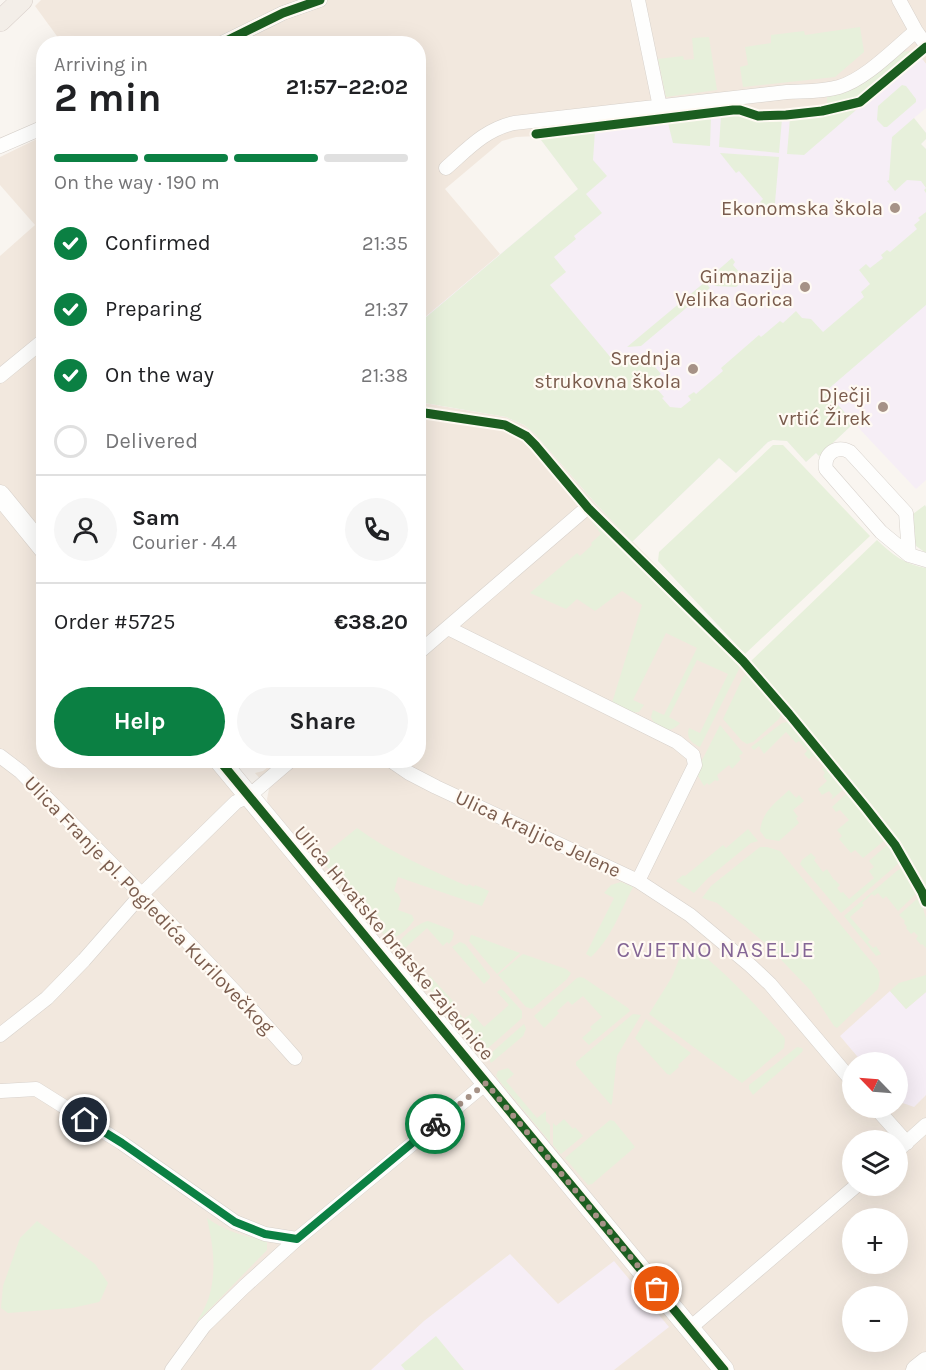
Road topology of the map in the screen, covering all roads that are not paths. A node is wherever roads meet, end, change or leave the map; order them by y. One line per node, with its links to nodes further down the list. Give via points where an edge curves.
1 (22, 0): 5 (main road)
2 (320, 0): 7 (street)
3 (638, 0): 9 (street)
4 (899, 0): 6 (street)
5 (0, 21)
6 (916, 31): 8 (street); 9 (street, via 860,77 839,87)
7 (237, 36)
8 (926, 45)
9 (660, 107): 12 (street, via 501,126 486,133)
10 (36, 130): 11 (street)
11 (0, 146)
12 (446, 168)
13 (36, 347): 14 (street)
14 (0, 376)
15 (0, 495): 17 (street)
16 (582, 512): 20 (street)
17 (36, 539)
18 (909, 555): 18 (street, via 881,532 826,469 827,458 838,448 850,452 906,513); 19 (street)
19 (926, 560)
20 (448, 628): 21 (street); 27 (street, Ulica kraljice Jelene, via 677,742 693,755 695,765)
21 (426, 646)
22 (0, 756): 28 (street, Ulica Franje pl. Pogledića Kurilovečkog, via 21,772)
23 (226, 768): 26 (street, Ulica Hrvatske bratske zajednice)
24 (282, 768): 26 (street)
25 (402, 768): 27 (street, Ulica kraljice Jelene)
26 (249, 796): 28 (street, via 236,802); 32 (street, Ulica Hrvatske bratske zajednice)
27 (638, 881): 31 (street, via 690,915 751,966)
28 (141, 895): 29 (street, via 47,998); 30 (street, Ulica Franje pl. Pogledića Kurilovečkog)
29 (0, 1035)
30 (295, 1058)
31 (842, 1069)
32 (486, 1083): 37 (street); 38 (street, Ulica Hrvatske bratske zajednice)
33 (0, 1091): 37 (street, via 36,1089 235,1222 265,1234)
34 (926, 1125): 35 (street)
35 (908, 1142)
36 (845, 1196): 38 (street)
37 (297, 1239): 40 (street, via 204,1326)
38 (690, 1328): 41 (street, Ulica Hrvatske bratske zajednice)
39 (926, 1362): 42 (street)
40 (171, 1370)
41 (724, 1370)
42 (916, 1370)

